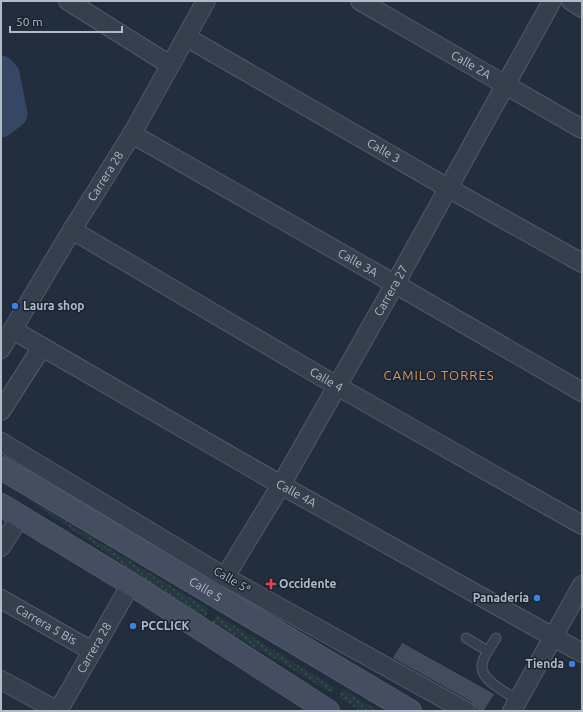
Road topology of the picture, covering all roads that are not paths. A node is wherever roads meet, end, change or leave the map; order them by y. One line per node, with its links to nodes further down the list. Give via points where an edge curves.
1 (68, 1): 8 (street)
2 (206, 1): 7 (street, Carrera 28)
3 (360, 1): 9 (street, Calle 2A)
4 (552, 1): 9 (street, Carrera 27)
5 (571, 1): 6 (street)
6 (582, 8)
7 (186, 37): 8 (street, Carrera 28); 12 (street, Calle 3)
8 (170, 65): 11 (street, Carrera 28)
9 (506, 86): 10 (street, Calle 2A); 12 (street, Carrera 27)
10 (582, 129)
11 (132, 134): 13 (street, Carrera 28); 15 (street, Calle 3A)
12 (448, 188): 14 (street, Calle 3); 15 (street, Carrera 27)
13 (72, 230): 16 (street, Carrera 28); 19 (street, Calle 4)
14 (582, 263)
15 (396, 284): 19 (street, Carrera 27); 20 (street, Calle 3A)
16 (13, 330): 17 (street, Calle 4A); 18 (street, Carrera 28)
17 (42, 347): 21 (street); 24 (street, Calle 4A)
18 (1, 349)
19 (337, 386): 24 (street, Carrera 27); 27 (street, Calle 4)
20 (582, 392)
21 (1, 411)
22 (1, 442): 29 (street, Calle 5ª)
23 (1, 468): 43 (main road, Calle 5)
24 (281, 485): 29 (street, Carrera 27); 33 (street, Calle 4A)
25 (1, 505): 26 (main road)
26 (20, 517): 28 (street); 30 (main road)
27 (582, 525)
28 (1, 547)
29 (225, 577): 44 (street, Calle 5ª)
30 (131, 584): 36 (street, Carrera 28); 42 (main road)
31 (582, 585): 33 (street)
32 (1, 598): 36 (street, Carrera 5 Bis)
33 (554, 636): 38 (street, Calle 4A); 40 (street)
34 (466, 638): 37 (lane)
35 (496, 638): 37 (lane)
36 (92, 651): 41 (street, Carrera 28)
37 (488, 651): 40 (lane, via 482,672 485,678)
38 (582, 653)
39 (1, 680): 41 (street)
40 (515, 706)
41 (58, 711)
42 (328, 711)
43 (410, 711)
44 (466, 711)

